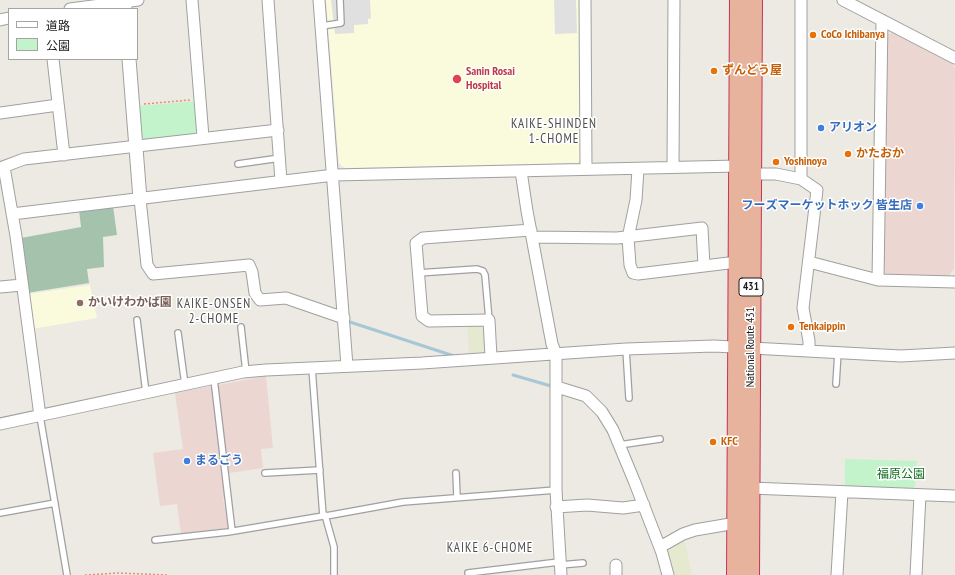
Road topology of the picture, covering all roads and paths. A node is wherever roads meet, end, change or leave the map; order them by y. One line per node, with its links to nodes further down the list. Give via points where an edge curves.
1 (138, 0): 12 (street)
2 (192, 0): 19 (street)
3 (268, 0): 23 (street)
4 (319, 0): 15 (street)
5 (340, 0): 15 (lane, via 342,23)
6 (585, 0): 31 (street)
7 (674, 0): 29 (street)
8 (739, 0): 33 (highway, National Route 431 / 431)
9 (753, 0): 33 (highway, National Route 431 / 431)
10 (802, 0): 36 (street)
11 (844, 0): 14 (street)
12 (124, 4): 13 (street)
13 (81, 8)
14 (882, 20): 16 (street); 46 (street)
15 (322, 26): 35 (street)
16 (955, 58)
17 (53, 60): 21 (street)
18 (129, 60): 25 (street)
19 (200, 99): 20 (path); 24 (street)
20 (137, 104)
21 (58, 105): 22 (street); 26 (street)
22 (0, 113)
23 (278, 130): 24 (street); 27 (street)
24 (203, 137): 25 (street)
25 (136, 147): 26 (street); 38 (street)
26 (64, 155): 30 (street, via 24,159)
27 (280, 158): 28 (lane); 37 (street)
28 (238, 164)
29 (673, 167): 32 (street); 33 (street)
30 (2, 168): 39 (street)
31 (586, 168): 32 (street); 34 (street)
32 (638, 169): 41 (street, via 636,200)
33 (745, 170): 36 (street); 42 (highway, National Route 431 / 431); 55 (highway, National Route 431 / 431)
34 (521, 171): 35 (street); 40 (street)
35 (334, 175): 37 (street); 50 (street)
36 (801, 179): 43 (street, via 814,187 818,195)
37 (282, 181): 38 (street)
38 (140, 199): 39 (street); 50 (street, via 147,265 152,274 249,265 255,293 260,300 286,298)
39 (12, 214): 48 (street)
40 (532, 234): 41 (street); 45 (street, via 420,239 416,245); 60 (street)
41 (628, 238): 44 (street, via 630,265 636,274); 44 (street, via 702,228)
42 (737, 262): 44 (street); 55 (highway, National Route 431 / 431)
43 (809, 262): 46 (street); 57 (street, via 803,308)
44 (704, 266)
45 (418, 273): 52 (street, via 421,313 424,319); 52 (lane, via 478,269 482,271 485,275)
46 (878, 280): 47 (street)
47 (955, 282)
48 (22, 285): 49 (street); 71 (street)
49 (0, 287)
50 (344, 318): 62 (street)
51 (137, 320): 69 (lane)
52 (489, 320): 61 (street)
53 (241, 327): 64 (lane)
54 (178, 333): 67 (lane)
55 (744, 348): 56 (street, via 714,346); 57 (street); 78 (highway, National Route 431 / 431); 89 (highway, National Route 431 / 431)
56 (626, 349): 60 (street); 70 (lane)
57 (809, 351): 58 (street)
58 (838, 352): 59 (street, via 901,356); 66 (lane)
59 (955, 353)
60 (556, 354): 61 (street); 68 (street)
61 (491, 357): 62 (street)
62 (347, 366): 63 (street)
63 (312, 368): 64 (street); 75 (lane)
64 (246, 372): 65 (street)
65 (214, 378): 67 (street); 90 (lane)
66 (836, 384)
67 (185, 385): 69 (street)
68 (557, 387): 74 (street, via 586,396 594,403 602,412); 79 (street)
69 (146, 393): 71 (street)
70 (629, 398)
71 (40, 416): 72 (street); 84 (lane)
72 (0, 424)
73 (660, 439): 74 (lane)
74 (619, 445): 85 (street)
75 (320, 470): 76 (lane); 88 (lane)
76 (265, 473)
77 (456, 473): 83 (lane)
78 (750, 488): 80 (street); 102 (highway, National Route 431 / 431)
79 (556, 490): 83 (lane); 86 (street)
80 (842, 492): 81 (street); 103 (street)
81 (920, 494): 82 (street); 104 (street)
82 (955, 496)
83 (458, 497): 88 (lane, via 403,502)
84 (56, 503): 87 (lane); 96 (lane)
85 (644, 506): 86 (street); 92 (street)
86 (556, 507): 94 (street)
87 (0, 513)
88 (325, 515): 90 (lane); 99 (lane, via 334,546)
89 (736, 523): 92 (street, via 695,530); 101 (highway, National Route 431 / 431)
90 (232, 531): 91 (lane)
91 (155, 540)
92 (660, 548): 100 (street)
93 (583, 563): 94 (lane)
94 (560, 567): 95 (lane)
95 (468, 573)
96 (67, 575)
97 (85, 575): 98 (path)
98 (167, 575)
99 (334, 575)
100 (668, 575)
101 (736, 575)
102 (750, 575)
103 (837, 575)
104 (916, 575)

